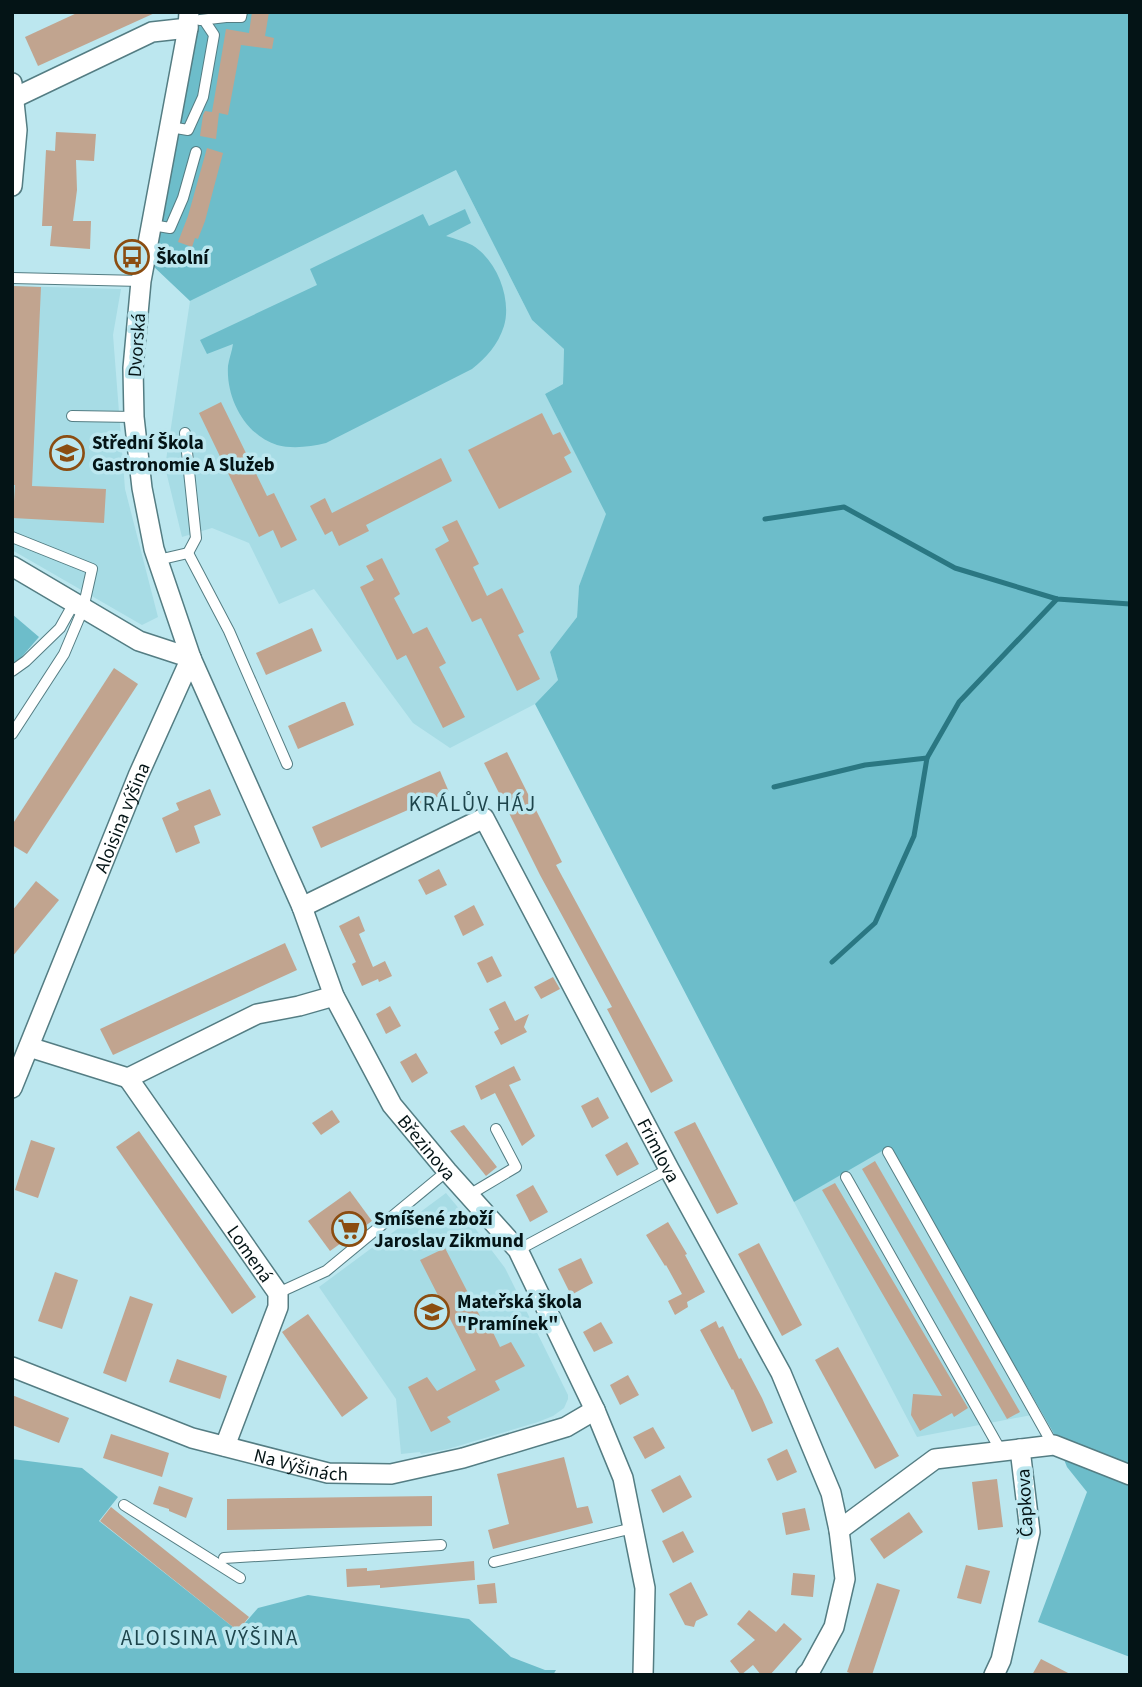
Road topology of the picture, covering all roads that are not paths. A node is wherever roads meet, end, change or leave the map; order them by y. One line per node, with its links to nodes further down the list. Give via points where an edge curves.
1 (242, 12): 2 (lane, via 242,17)
2 (192, 20): 3 (street); 4 (street, Dvorská); 4 (lane, via 214,35 203,97 188,130)
3 (13, 90): 6 (street, via 17,130)
4 (170, 127): 7 (street, Dvorská)
5 (196, 152): 7 (lane, via 170,228)
6 (12, 186)
7 (152, 225): 9 (street, Dvorská)
8 (12, 278): 9 (lane)
9 (141, 281): 11 (street, Dvorská, via 133,368)
10 (72, 416): 11 (lane)
11 (134, 417): 15 (street, Dvorská, via 142,488)
12 (185, 433): 14 (lane, via 196,538)
13 (12, 537): 17 (lane, via 92,569)
14 (188, 553): 15 (lane); 21 (lane, via 229,631)
15 (158, 560): 18 (street, Dvorská)
16 (12, 566): 17 (street)
17 (78, 606): 18 (street, via 139,641); 19 (lane); 20 (lane, via 64,654)
18 (191, 657): 22 (street, Březinova); 24 (street, Aloisina výšina)
19 (12, 671)
20 (12, 734)
21 (287, 764)
22 (302, 907): 23 (street, Březinova); 29 (street, Frimlova, via 484,818)
23 (334, 996): 25 (street, via 257,1014); 30 (street, Březinova, via 392,1105)
24 (29, 1047): 25 (street); 26 (street, Aloisina výšina)
25 (128, 1078): 34 (street, Lomená)
26 (12, 1088)
27 (496, 1129): 32 (lane, via 516,1167)
28 (888, 1152): 37 (lane)
29 (669, 1169): 33 (lane); 43 (street, Frimlova, via 781,1373 831,1493)
30 (447, 1171): 32 (street, Březinova); 34 (lane, via 326,1271)
31 (846, 1177): 39 (lane)
32 (469, 1195): 33 (street, Březinova)
33 (517, 1250): 36 (street, Březinova)
34 (278, 1293): 38 (street, Lomená, via 278,1307)
35 (12, 1367): 38 (street, Na Výšinách, via 192,1438)
36 (595, 1410): 38 (street, Na Výšinách, via 566,1427 391,1474 328,1473); 42 (street, Březinova, via 623,1478)
37 (1054, 1445): 39 (street); 40 (street)
38 (225, 1446)
39 (1011, 1450): 43 (street, Čapkova, via 935,1459); 50 (street, Čapkova, via 1030,1532)
40 (1130, 1475)
41 (124, 1505): 47 (lane)
42 (633, 1528): 46 (lane); 49 (street, Březinova, via 645,1588)
43 (839, 1530): 48 (street, Frimlova, via 845,1579 834,1627)
44 (441, 1545): 45 (lane)
45 (224, 1558)
46 (494, 1562)
47 (240, 1578)
48 (811, 1673)
49 (643, 1675)
50 (994, 1675)

